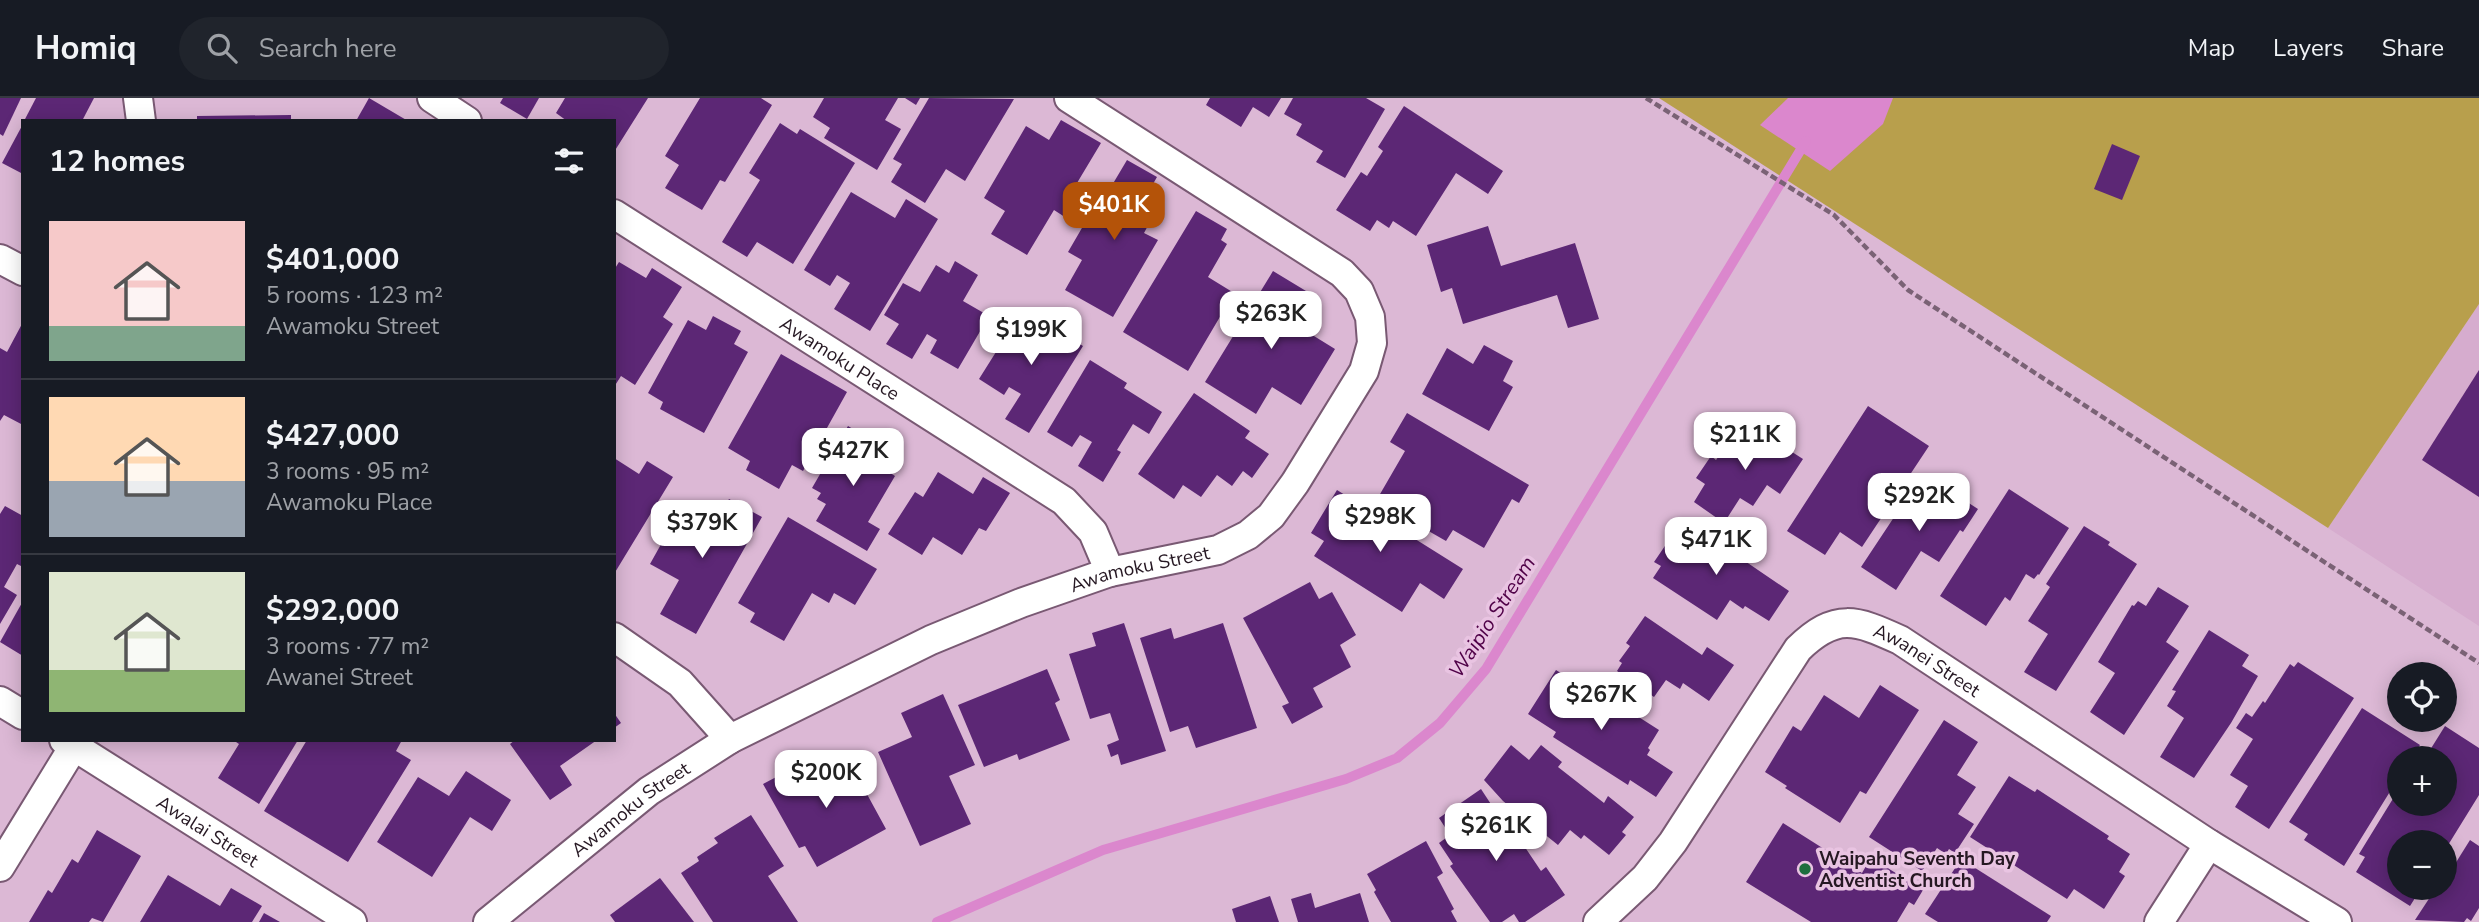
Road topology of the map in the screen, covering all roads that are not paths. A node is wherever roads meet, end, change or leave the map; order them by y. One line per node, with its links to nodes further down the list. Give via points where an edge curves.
1 (138, 98): 4 (street)
2 (432, 98): 5 (street)
3 (1069, 98): 9 (street, Awamoku Street, via 1342,273 1360,291 1370,317 1372,343 1364,371 1271,516 1248,535 1218,550)
4 (141, 119)
5 (464, 119)
6 (616, 215): 9 (street, Awamoku Place, via 1064,501 1094,532)
7 (0, 259): 8 (street)
8 (21, 270)
9 (1110, 572): 13 (street, Awamoku Street, via 931,640)
10 (616, 638): 13 (street, via 680,682)
11 (0, 701): 12 (street)
12 (21, 714)
13 (730, 739): 18 (street, Awamoku Street, via 649,791)
14 (69, 743): 16 (street); 17 (street, Awalai Street)
15 (2209, 844): 19 (street, Awanei Street, via 1900,640 1870,626 1842,622 1815,632 1798,649 1673,842 1645,878); 20 (street); 21 (street, Awanei Street)
16 (0, 867)
17 (352, 922)
18 (488, 922)
19 (1598, 922)
20 (2159, 922)
21 (2337, 922)

